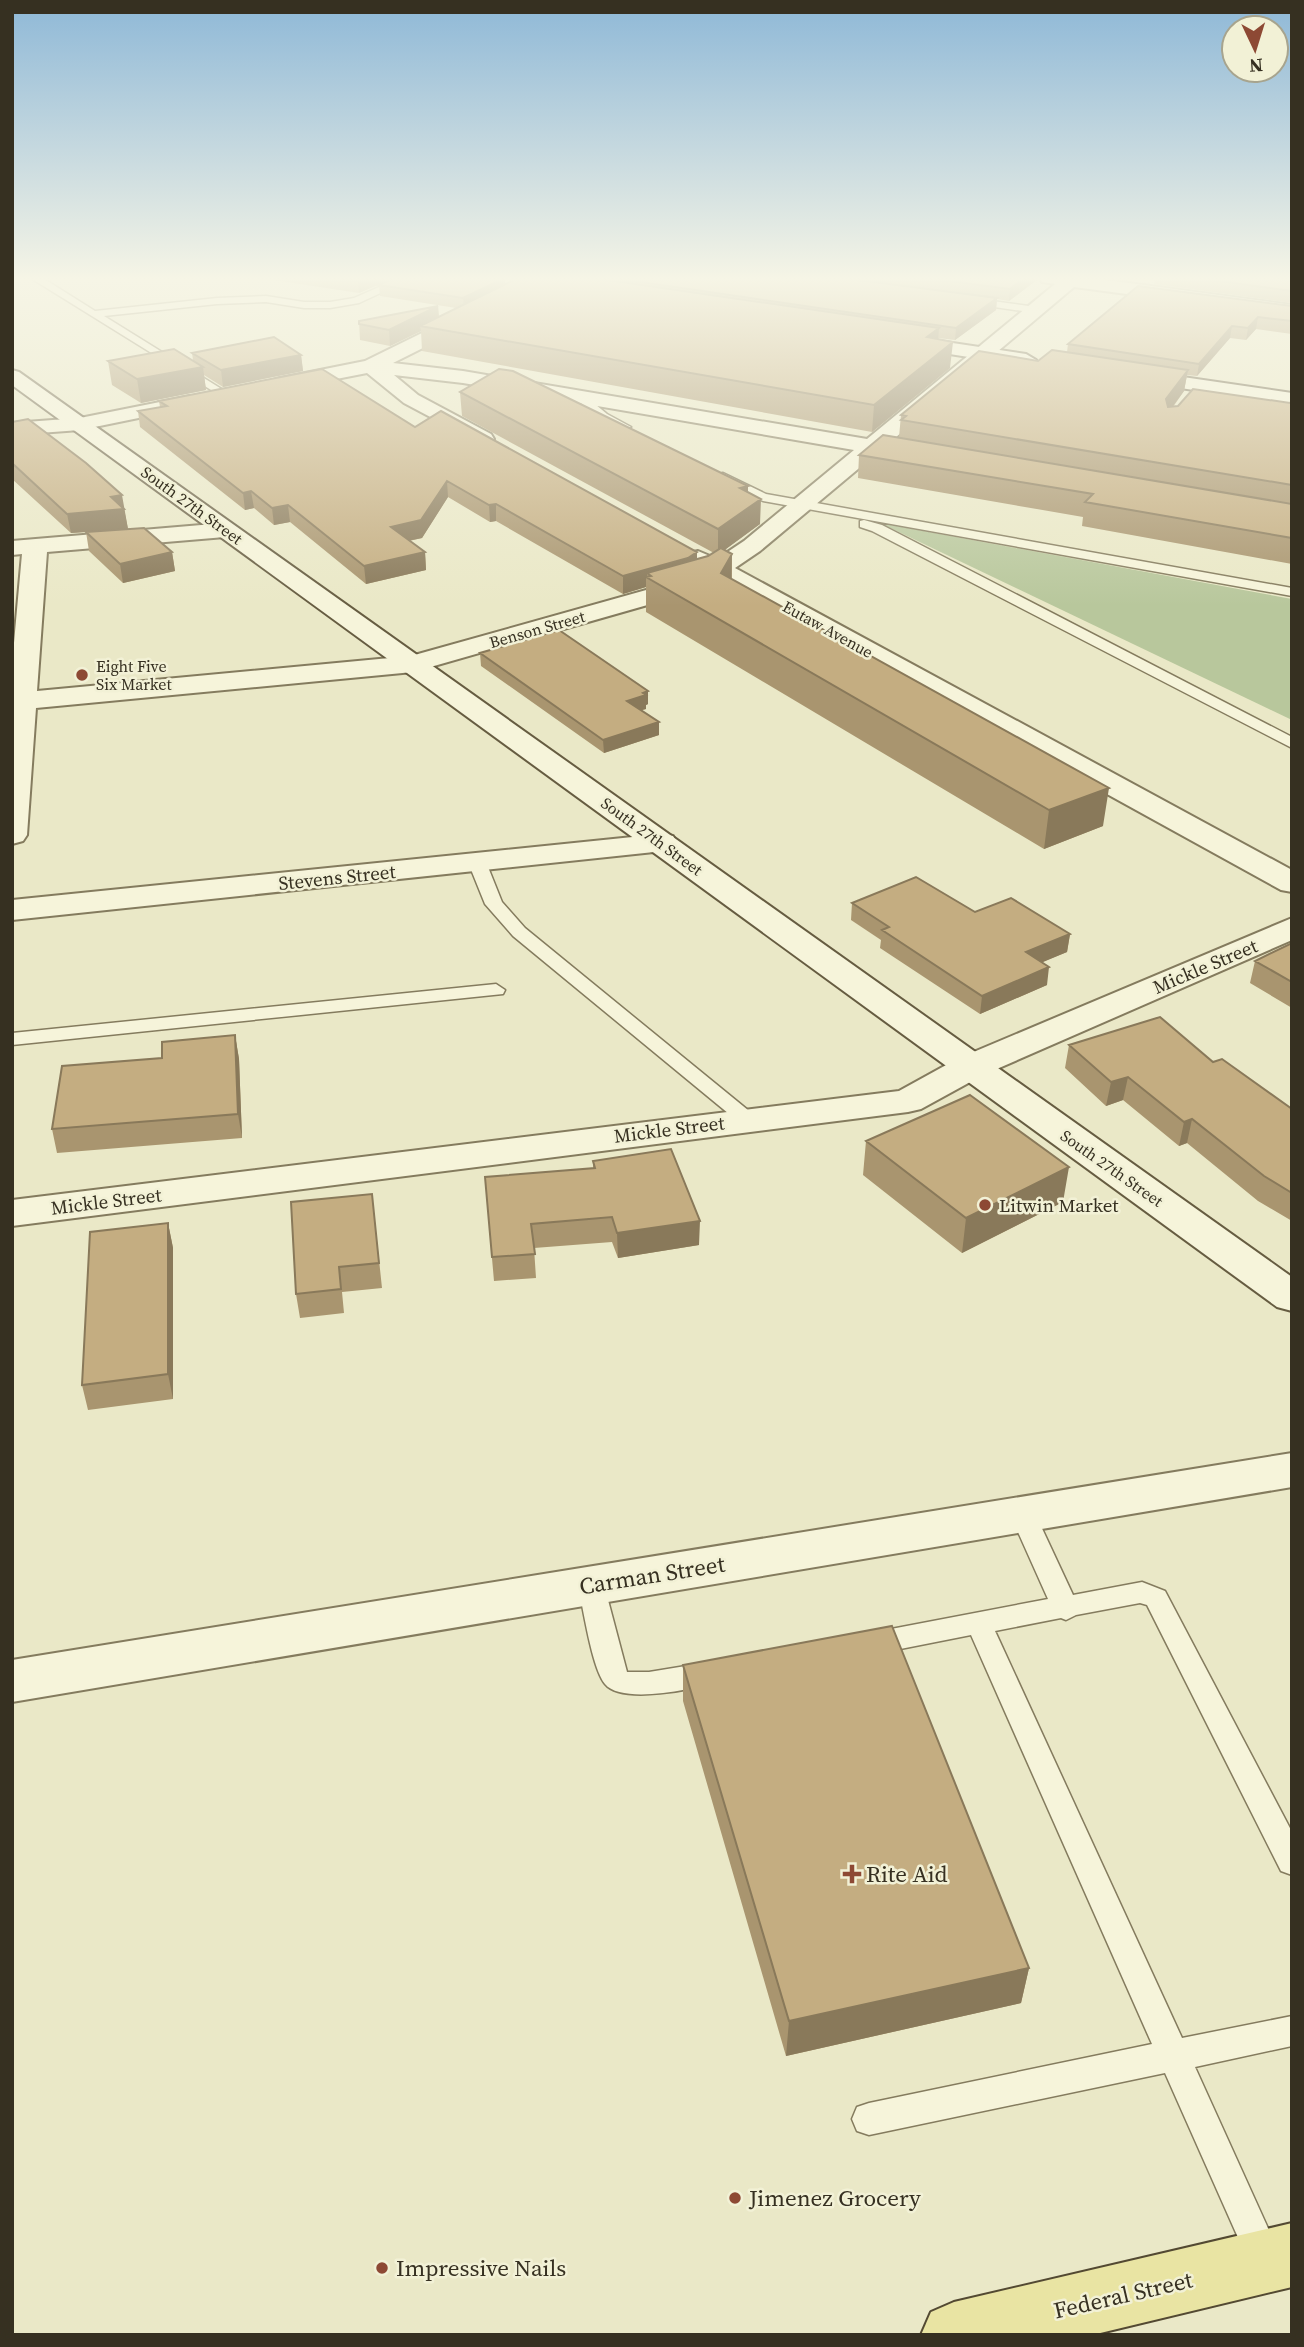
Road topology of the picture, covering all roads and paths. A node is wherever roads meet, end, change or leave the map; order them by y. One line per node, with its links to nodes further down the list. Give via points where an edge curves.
1 (27, 387): 10 (street, South 27th Street)
2 (218, 387): 7 (lane)
3 (396, 387): 14 (street)
4 (519, 387): 8 (street)
5 (944, 387): 13 (street, Benson Street)
6 (1177, 387): 9 (street)
7 (231, 394): 10 (street)
8 (580, 397): 12 (lane, via 603,416); 13 (street)
9 (1292, 399)
10 (80, 424): 11 (street); 18 (street, South 27th Street)
11 (12, 429)
12 (640, 435)
13 (872, 447): 15 (street); 17 (street, Benson Street)
14 (505, 452)
15 (913, 454)
16 (714, 472): 17 (lane, via 763,497)
17 (803, 504): 21 (street, Benson Street); 22 (lane); 25 (lane, via 877,528)
18 (225, 530): 20 (street); 23 (street, South 27th Street)
19 (671, 543): 21 (street, Eutaw Avenue)
20 (18, 547): 24 (street)
21 (719, 569): 23 (street, Benson Street, via 698,583); 30 (street, Eutaw Avenue)
22 (1292, 592)
23 (413, 664): 24 (street, Benson Street); 28 (street, South 27th Street)
24 (18, 701): 26 (street)
25 (1292, 743)
26 (14, 793): 27 (street)
27 (12, 835)
28 (662, 843): 29 (street, Stevens Street); 35 (street, South 27th Street)
29 (477, 862): 31 (street, Stevens Street); 36 (lane, via 494,904 519,932)
30 (1292, 883)
31 (12, 910)
32 (1292, 928): 35 (street, Mickle Street)
33 (496, 990): 34 (lane)
34 (12, 1038)
35 (970, 1067): 36 (street, Mickle Street, via 908,1101); 38 (street, South 27th Street)
36 (747, 1119): 37 (street, Mickle Street)
37 (12, 1213)
38 (1292, 1297)
39 (1292, 1470): 40 (street, Carman Street)
40 (1023, 1514): 41 (street, Carman Street); 42 (lane)
41 (591, 1586): 45 (lane, via 613,1675 621,1683 649,1683); 46 (street, Carman Street)
42 (1066, 1608): 43 (lane); 47 (lane, via 1142,1592 1156,1598)
43 (979, 1624): 44 (lane); 49 (lane)
44 (842, 1649)
45 (738, 1668)
46 (12, 1681)
47 (1292, 1862)
48 (1292, 2031): 49 (lane)
49 (1172, 2056): 50 (lane); 51 (lane)
50 (869, 2119)
51 (1279, 2258): 52 (main road, Federal Street)
52 (1050, 2324): 53 (main road, Federal Street)
53 (954, 2335)

